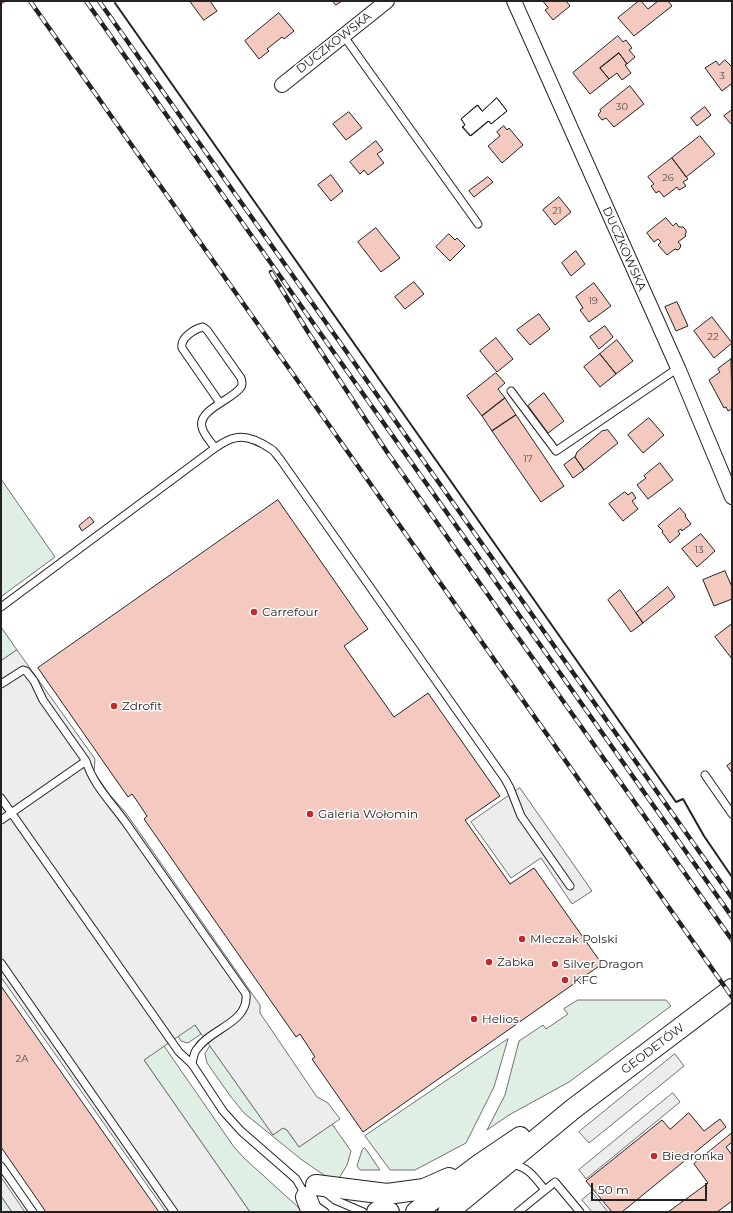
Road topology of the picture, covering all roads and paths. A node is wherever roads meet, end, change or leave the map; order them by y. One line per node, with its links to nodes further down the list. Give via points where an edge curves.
1 (387, 1): 3 (street, DUCZKOWSKA)
2 (514, 1): 6 (street, DUCZKOWSKA)
3 (343, 35): 4 (street, DUCZKOWSKA); 5 (lane)
4 (282, 85)
5 (478, 224)
6 (678, 368): 7 (lane, via 556,451); 10 (street, DUCZKOWSKA)
7 (511, 391)
8 (220, 403): 8 (lane, via 241,387 243,382 207,330 199,328 183,339 182,348); 9 (lane, via 201,420 202,428)
9 (215, 448): 11 (lane); 19 (lane, via 236,437 249,438 272,450 504,779 521,816)
10 (732, 497)
11 (1, 607)
12 (1, 684): 13 (lane, via 21,670 26,671)
13 (86, 761): 16 (lane); 22 (lane, via 89,772 104,794 246,994 247,1002 240,1016 206,1038 196,1050)
14 (705, 775): 17 (lane)
15 (1, 798): 16 (lane)
16 (11, 813): 18 (lane); 22 (lane, via 179,1052)
17 (732, 814)
18 (1, 820)
19 (570, 886)
20 (1, 963): 31 (lane)
21 (732, 989): 23 (main road, GEODETÓW)
22 (192, 1064): 27 (lane, via 223,1111 241,1131)
23 (573, 1109): 24 (main road, GEODETÓW, via 518,1139); 25 (main road, GEODETÓW)
24 (480, 1164): 29 (main road, via 424,1189 387,1194); 36 (main road, GEODETÓW)
25 (504, 1165): 28 (lane, via 524,1167); 37 (main road, GEODETÓW)
26 (1, 1166): 30 (lane)
27 (296, 1179): 29 (lane); 29 (lane)
28 (545, 1190): 38 (lane); 39 (lane, via 555,1182)
29 (311, 1198): 32 (lane); 33 (lane, via 336,1200)
30 (33, 1212)
31 (174, 1212)
32 (325, 1212)
33 (363, 1212)
34 (377, 1212): 35 (main road)
35 (388, 1212)
36 (416, 1212)
37 (448, 1212)
38 (518, 1212)
39 (580, 1212)

